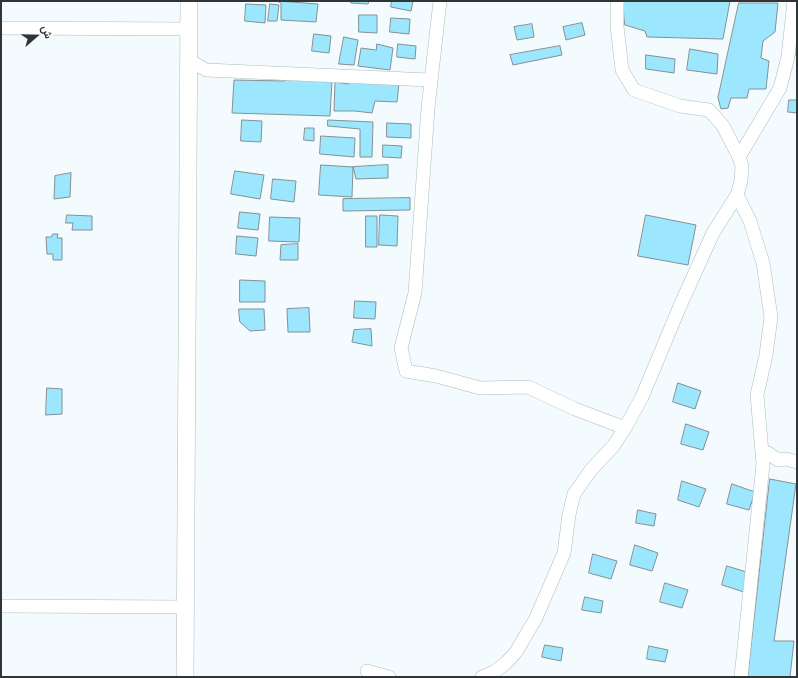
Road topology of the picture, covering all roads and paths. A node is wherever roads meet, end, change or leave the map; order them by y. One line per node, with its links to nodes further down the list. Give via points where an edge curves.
1 (189, 1): 6 (street)
2 (440, 1): 8 (street)
3 (616, 1): 9 (street, via 622,70 634,90 680,106 709,110 723,126)
4 (794, 1): 9 (street, via 788,57 780,88)
5 (1, 28): 6 (street)
6 (189, 29): 7 (street)
7 (189, 60): 8 (street, via 206,70); 15 (street)
8 (430, 80): 11 (street, via 415,293 401,348 406,371 480,388 528,387 574,409)
9 (739, 157): 10 (street, via 742,166)
10 (737, 194): 11 (street, via 713,233 642,397); 12 (street, via 750,221 763,263 771,317 757,395)
11 (625, 428): 19 (street, via 574,494 564,553 525,638 506,664)
12 (762, 455): 13 (street, via 768,453 778,460); 20 (street)
13 (797, 462)
14 (1, 606): 15 (street)
15 (185, 607): 17 (street)
16 (367, 671): 18 (street)
17 (185, 677)
18 (389, 677)
19 (482, 677)
20 (741, 677)

